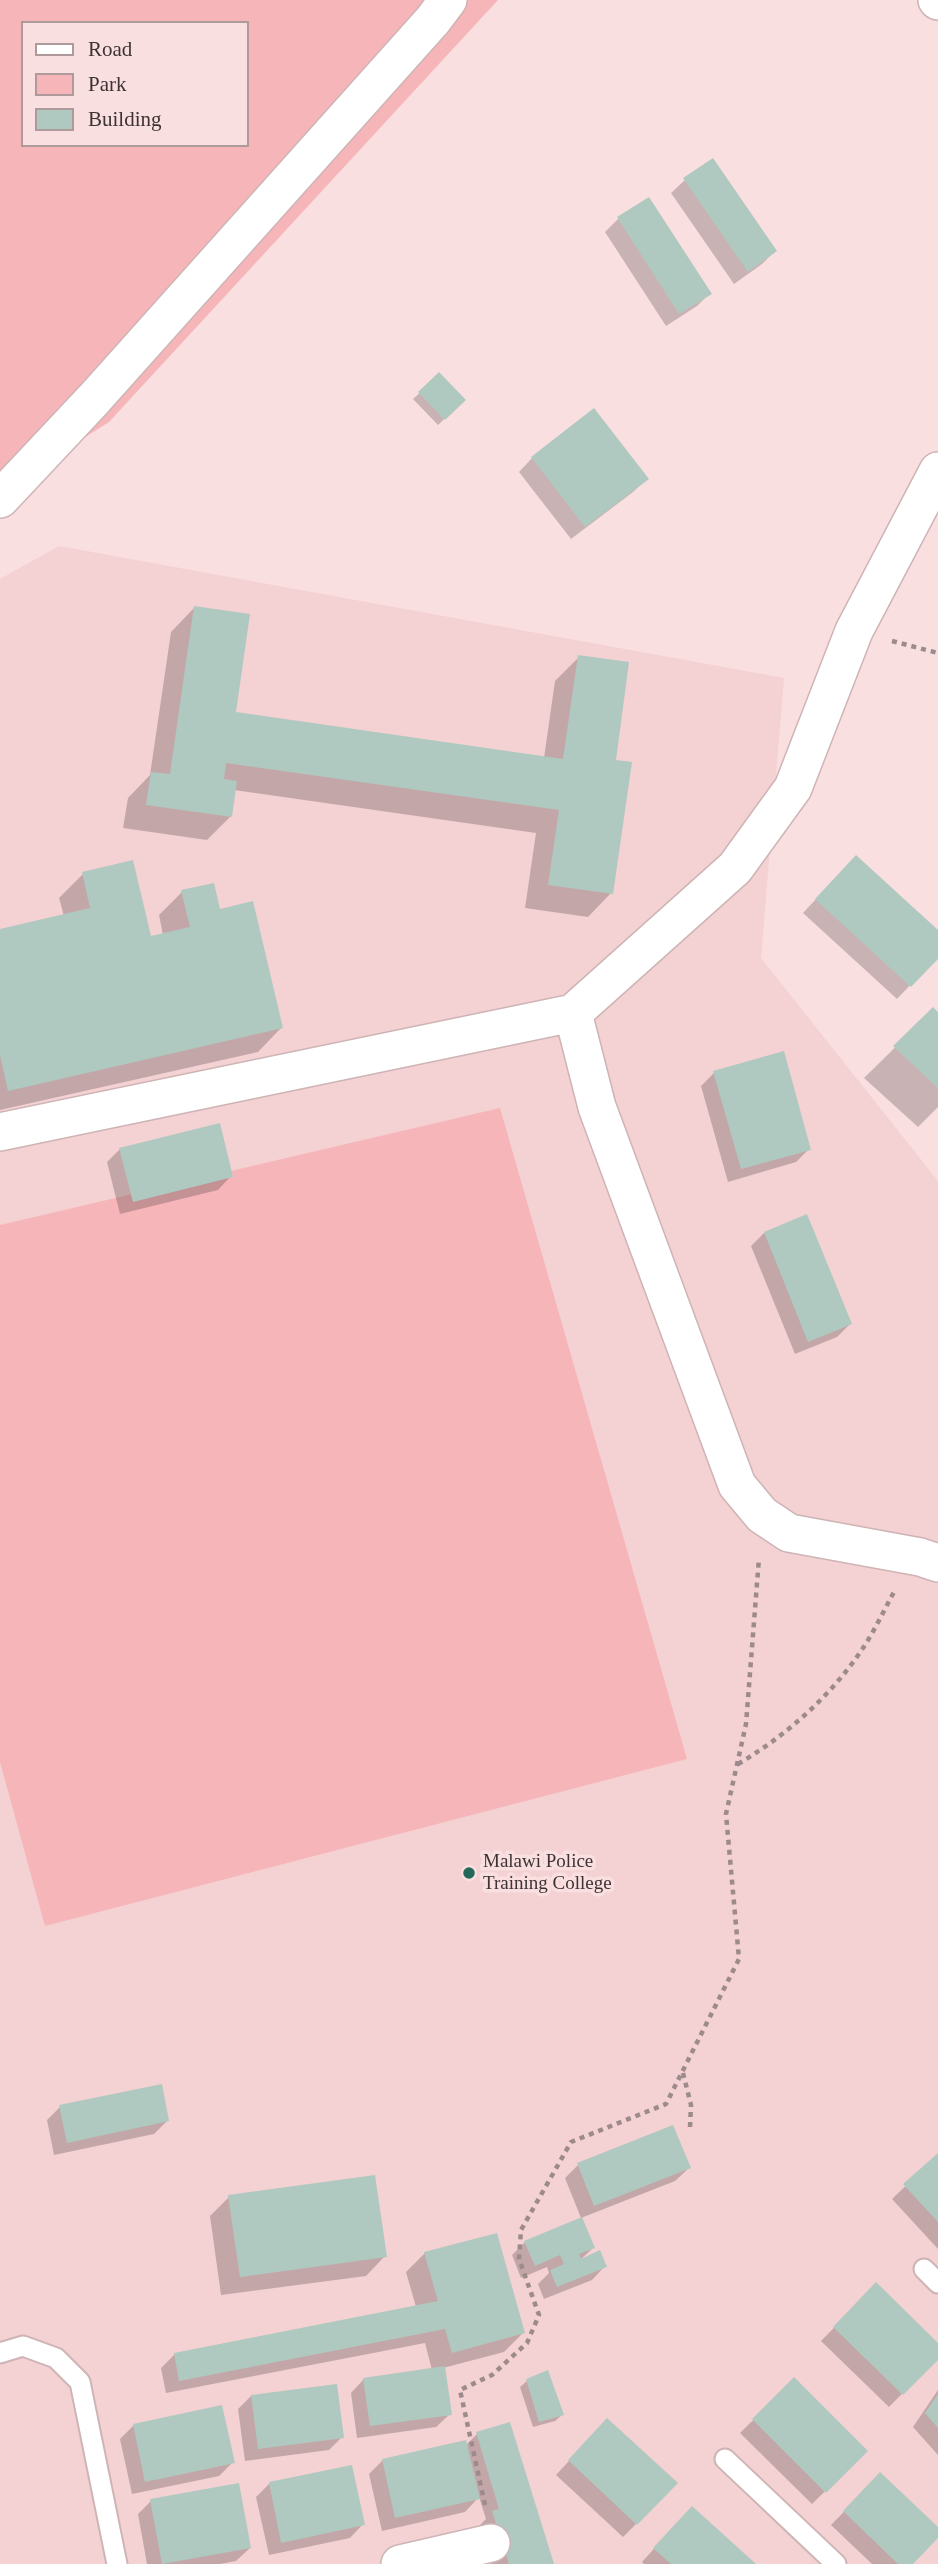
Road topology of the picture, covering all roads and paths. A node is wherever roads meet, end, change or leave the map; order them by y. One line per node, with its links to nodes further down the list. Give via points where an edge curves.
1 (448, 0): 3 (street)
2 (938, 471): 4 (street)
3 (0, 499)
4 (854, 632): 5 (path); 6 (street, via 793,788 735,868)
5 (938, 653)
6 (573, 1013): 7 (street); 8 (street, via 597,1107 737,1485)
7 (0, 1132)
8 (762, 1515): 9 (street, via 789,1533); 10 (path, via 746,1724)
9 (929, 1560): 10 (path, via 901,1579 863,1648 827,1691 795,1724)
10 (737, 1764): 11 (path, via 726,1814 739,1959)
11 (682, 2072): 12 (path, via 691,2105); 17 (path, via 666,2104 571,2142 521,2230 519,2259 539,2315 527,2343 492,2375 460,2390)
12 (690, 2127)
13 (924, 2269): 14 (lane)
14 (938, 2283)
15 (0, 2353): 18 (lane, via 23,2346 57,2358 80,2382)
16 (725, 2459): 20 (lane)
17 (494, 2554): 19 (street)
18 (117, 2564)
19 (400, 2564)
20 (836, 2564)

